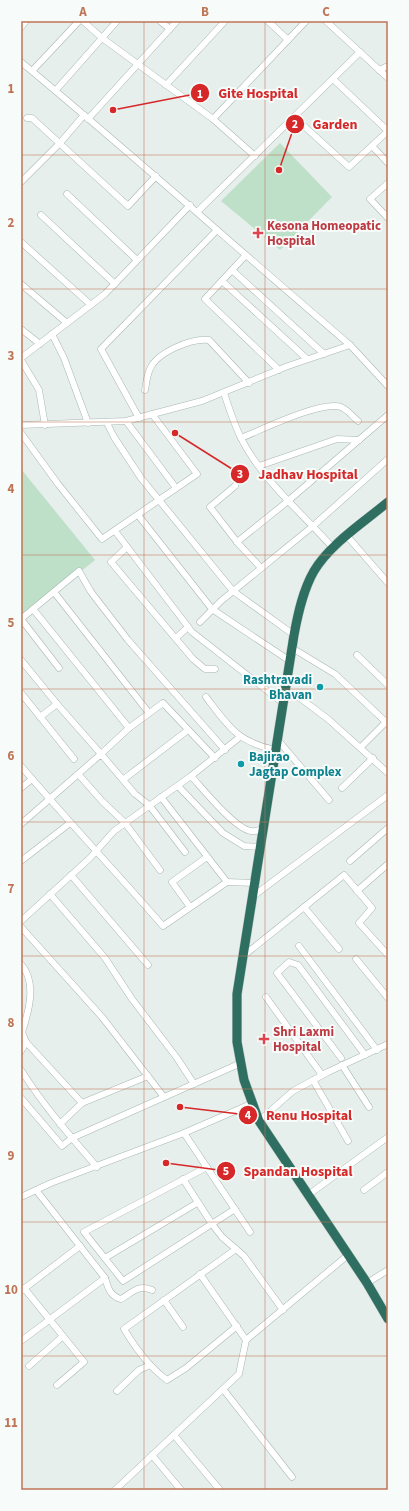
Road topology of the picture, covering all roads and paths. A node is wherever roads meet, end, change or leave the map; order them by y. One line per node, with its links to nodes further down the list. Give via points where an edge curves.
1 (26, 21): 11 (street)
2 (79, 21): 20 (street)
3 (83, 21): 13 (street)
4 (117, 21): 13 (street)
5 (160, 21): 12 (street)
6 (177, 21): 12 (street)
7 (225, 21): 23 (street)
8 (268, 21): 14 (street)
9 (306, 21): 14 (street)
10 (326, 21): 15 (street)
11 (21, 26)
12 (170, 29): 17 (street)
13 (102, 38): 17 (street); 24 (street)
14 (288, 40): 28 (street)
15 (360, 52): 19 (street); 22 (street)
16 (21, 62): 20 (street)
17 (137, 65): 23 (street); 25 (street)
18 (388, 66): 19 (street)
19 (379, 70): 21 (street)
20 (32, 71): 24 (street)
21 (388, 78)
22 (333, 79): 26 (street); 29 (street)
23 (166, 85): 28 (street)
24 (56, 90): 25 (street)
25 (86, 117): 30 (street); 34 (street)
26 (294, 117): 31 (street, via 349,167); 32 (street)
27 (27, 118): 30 (street, via 32,118)
28 (213, 119): 32 (street)
29 (388, 131): 31 (street)
30 (60, 143): 34 (street, via 128,206); 35 (street)
31 (372, 146): 33 (street)
32 (255, 156): 39 (street)
33 (388, 163)
34 (156, 176): 38 (street)
35 (21, 182)
36 (388, 182): 41 (street, via 370,199)
37 (67, 194): 45 (street)
38 (190, 206): 39 (street); 45 (street)
39 (197, 212): 42 (street)
40 (41, 215): 49 (street)
41 (388, 218)
42 (217, 230): 44 (street); 66 (street, via 101,349)
43 (21, 242): 50 (street)
44 (245, 256): 46 (street); 55 (street)
45 (138, 260): 49 (street)
46 (232, 270): 47 (street); 56 (street)
47 (222, 281): 58 (street); 59 (street, via 205,299)
48 (21, 284): 51 (street)
49 (115, 284): 50 (street)
50 (91, 305): 51 (street)
51 (67, 323): 53 (street)
52 (21, 330): 54 (street)
53 (52, 334): 54 (street); 70 (street, via 64,358)
54 (40, 344): 57 (street)
55 (350, 345): 56 (street); 61 (street)
56 (324, 354): 58 (street)
57 (21, 359): 72 (street, via 39,390)
58 (306, 359): 59 (street)
59 (279, 370): 60 (street)
60 (250, 383): 62 (street, via 209,340 200,339 162,356 150,368); 63 (street)
61 (388, 386)
62 (145, 390)
63 (224, 393): 64 (street); 74 (street)
64 (152, 414): 66 (street); 79 (street, via 197,474)
65 (388, 415): 75 (street)
66 (139, 418): 67 (street)
67 (126, 421): 69 (street); 79 (street)
68 (358, 421): 74 (street, via 342,407 327,406)
69 (108, 423): 70 (street); 80 (street, via 114,437)
70 (88, 424): 72 (street)
71 (21, 425): 72 (street)
72 (45, 425)
73 (21, 433): 85 (street, via 102,539)
74 (241, 438): 77 (street)
75 (359, 440): 77 (street, via 337,439); 81 (street)
76 (388, 459): 84 (street)
77 (259, 466): 81 (street)
78 (235, 486): 87 (street, via 210,507)
79 (176, 488): 80 (street)
80 (158, 501): 83 (street); 92 (street)
81 (288, 501): 84 (street); 87 (street)
82 (388, 502): 86 (highway)
83 (138, 515): 85 (street); 95 (street)
84 (313, 526): 89 (street); 90 (street)
85 (115, 531): 88 (street)
86 (347, 536): 89 (highway); 91 (street)
87 (237, 542): 90 (street)
88 (127, 547): 98 (street); 100 (street, via 111,562)
89 (333, 548): 99 (highway, via 314,570 305,591)
90 (261, 568): 92 (street)
91 (388, 582)
92 (233, 591): 95 (street); 99 (street)
93 (54, 592): 94 (street); 113 (street); 121 (street, via 79,571 91,592 128,640)
94 (32, 609): 96 (street); 116 (street)
95 (212, 610): 97 (street); 104 (street)
96 (21, 619): 105 (street)
97 (200, 622)
98 (188, 627): 100 (street); 111 (street)
99 (294, 635): 101 (highway)
100 (176, 638): 106 (street, via 205,670)
101 (292, 648): 104 (highway); 115 (street, via 335,674)
102 (357, 655): 107 (street)
103 (21, 660): 112 (street)
104 (290, 661): 109 (highway)
105 (59, 668)
106 (215, 669)
107 (388, 685)
108 (21, 693): 114 (street)
109 (285, 693): 111 (highway); 120 (street, via 300,698)
110 (206, 697): 118 (street, via 231,730)
111 (283, 703): 119 (highway)
112 (57, 704): 114 (street); 123 (street)
113 (149, 713): 116 (street); 117 (street, via 162,703)
114 (40, 717): 126 (street)
115 (387, 723): 120 (street)
116 (129, 728): 123 (street)
117 (188, 730): 124 (street); 132 (street)
118 (240, 737): 121 (street); 122 (street, via 256,746)
119 (277, 739): 122 (highway); 139 (street)
120 (361, 747): 125 (street)
121 (225, 750): 124 (street)
122 (276, 750): 145 (highway)
123 (101, 754): 129 (street); 132 (street)
124 (215, 758): 130 (street)
125 (373, 758): 128 (street); 135 (street)
126 (74, 759)
127 (21, 766): 131 (street)
128 (388, 773)
129 (79, 775): 138 (street); 142 (street, via 102,802)
130 (191, 776): 133 (street); 145 (street, via 226,814 244,829 252,832)
131 (32, 779): 134 (street); 138 (street)
132 (124, 779): 140 (street, via 135,794)
133 (178, 786): 137 (street); 146 (street, via 223,833 244,846)
134 (21, 788)
135 (342, 788)
136 (388, 795): 159 (street)
137 (161, 797): 140 (street); 149 (street)
138 (51, 800): 141 (street); 143 (street)
139 (329, 800)
140 (149, 805): 142 (street); 148 (street)
141 (70, 823): 147 (street); 150 (street)
142 (126, 823): 147 (street, via 114,831); 153 (street)
143 (21, 824)
144 (388, 828): 151 (street)
145 (263, 829): 146 (highway)
146 (260, 847): 156 (highway)
147 (97, 850): 154 (street); 160 (street, via 163,926)
148 (185, 852)
149 (207, 857): 155 (street); 160 (street, via 172,882)
150 (21, 861)
151 (350, 861)
152 (388, 864): 157 (street)
153 (160, 870)
154 (71, 875): 158 (street); 170 (street)
155 (227, 882): 156 (street); 160 (street)
156 (254, 883): 159 (highway)
157 (357, 891): 161 (street, via 344,875); 166 (street, via 372,908 359,923)
158 (50, 894): 162 (street); 186 (street, via 105,958)
159 (252, 898): 167 (highway)
160 (190, 907)
161 (304, 907): 165 (street); 167 (street)
162 (21, 921)
163 (21, 927): 184 (street, via 102,1017)
164 (299, 946): 176 (street)
165 (339, 949)
166 (388, 955)
167 (242, 957): 180 (highway, via 236,994 237,1042)
168 (356, 959): 172 (street)
169 (21, 964): 173 (street, via 28,972 30,1007)
170 (148, 965)
171 (266, 997): 183 (street)
172 (388, 998)
173 (21, 1031): 174 (street)
174 (26, 1042): 177 (street); 189 (street)
175 (388, 1044): 176 (street)
176 (377, 1050): 178 (street)
177 (21, 1051)
178 (365, 1055): 179 (street, via 298,965 290,962 277,973); 181 (street)
179 (341, 1058)
180 (241, 1063): 186 (street); 190 (highway, via 244,1080)
181 (342, 1065): 183 (street); 191 (street)
182 (21, 1070): 193 (street)
183 (322, 1075): 185 (street)
184 (148, 1076): 187 (street); 189 (street)
185 (313, 1080): 192 (street, via 293,1091); 197 (street)
186 (194, 1084): 187 (street)
187 (164, 1097): 196 (street)
188 (21, 1098): 196 (street, via 62,1146)
189 (82, 1103): 193 (street)
190 (253, 1103): 192 (highway); 194 (street)
191 (369, 1107)
192 (259, 1121): 204 (highway)
193 (60, 1124): 196 (street)
194 (184, 1133): 198 (street); 199 (street)
195 (388, 1137): 204 (street)
196 (72, 1138): 198 (street)
197 (348, 1141)
198 (97, 1166): 202 (street)
199 (207, 1166): 201 (street); 207 (street)
200 (388, 1172): 203 (street)
201 (183, 1179): 206 (street); 213 (street, via 84,1232)
202 (36, 1190): 205 (street); 210 (street)
203 (364, 1190)
204 (308, 1195): 212 (highway)
205 (21, 1197)
206 (197, 1203): 208 (street); 213 (street)
207 (235, 1209): 208 (street); 209 (street)
208 (212, 1224): 211 (street); 213 (street, via 123,1281)
209 (250, 1232)
210 (80, 1246): 216 (street); 218 (street)
211 (236, 1249): 215 (street); 221 (street, via 244,1256)
212 (348, 1255): 217 (highway); 221 (street)
213 (105, 1258)
214 (388, 1270): 217 (street)
215 (200, 1274): 220 (street); 224 (street)
216 (105, 1278): 219 (street, via 115,1298 121,1299 136,1288 145,1287); 222 (street)
217 (367, 1283): 223 (highway)
218 (23, 1290): 222 (street)
219 (152, 1290)
220 (164, 1300): 225 (street); 230 (street, via 124,1329)
221 (283, 1310): 228 (street)
222 (50, 1319): 226 (street); 227 (street)
223 (388, 1319)
224 (236, 1326): 228 (street); 230 (street, via 168,1380)
225 (183, 1327)
226 (63, 1336): 229 (street); 231 (street, via 84,1362)
227 (21, 1340)
228 (246, 1340): 232 (street, via 239,1374)
229 (29, 1366)
230 (150, 1366): 233 (street, via 139,1370)
231 (56, 1385)
232 (223, 1389): 234 (street); 236 (street)
233 (117, 1391)
234 (174, 1435): 235 (street); 239 (street)
235 (152, 1455): 237 (street); 238 (street)
236 (292, 1477)
237 (115, 1490)
238 (181, 1490)
239 (220, 1490)

